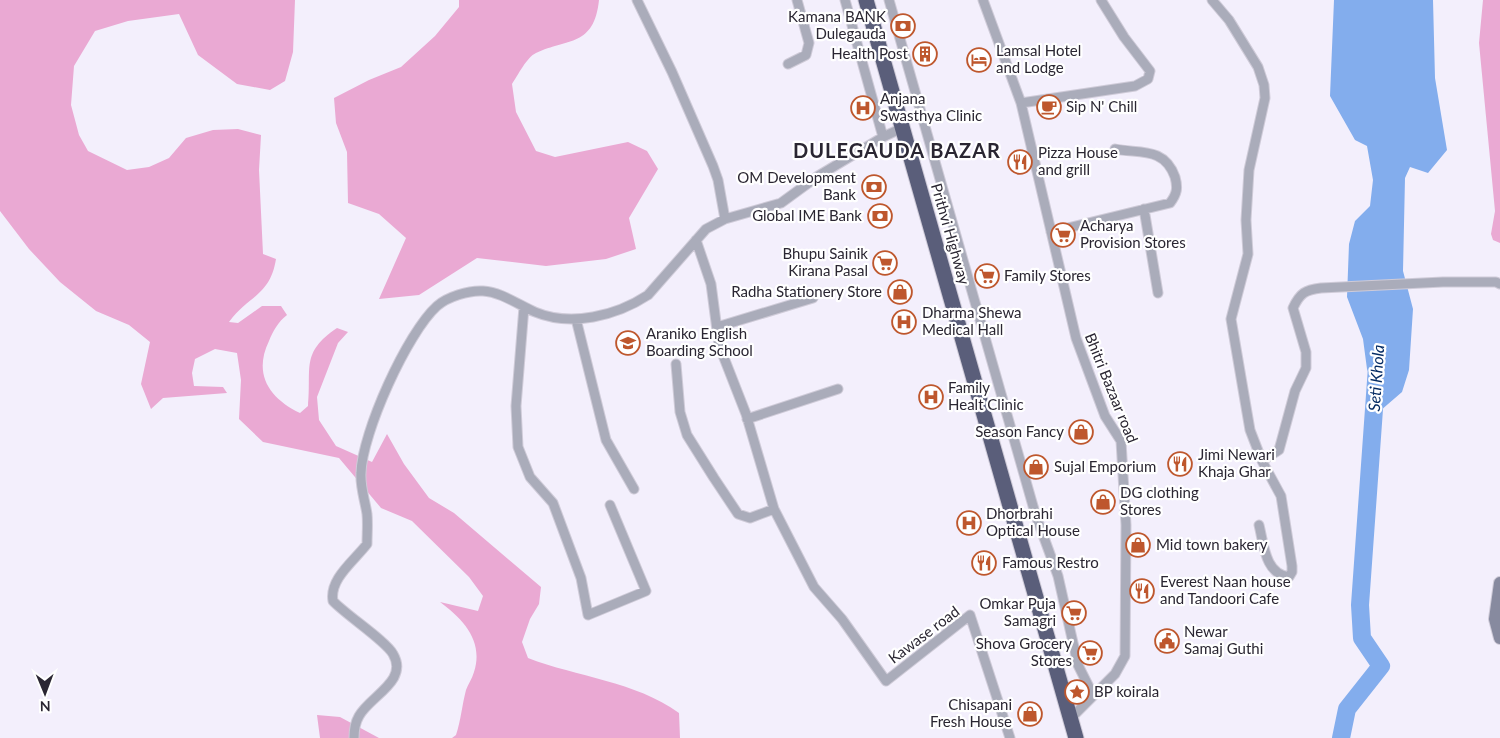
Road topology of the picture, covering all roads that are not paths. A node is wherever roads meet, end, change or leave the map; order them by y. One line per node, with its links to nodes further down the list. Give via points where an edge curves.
1 (637, 0): 15 (street, via 713,166)
2 (797, 0): 9 (street, via 809,44 806,55)
3 (845, 0): 12 (street)
4 (866, 0): 11 (highway, Prithvi Highway)
5 (889, 0): 34 (street, via 1035,513 1058,576 1078,665)
6 (983, 0): 10 (street, Bhitri Bazaar road)
7 (1101, 0): 10 (street, via 1150,71 1148,79 1135,86)
8 (1212, 0): 27 (street, via 1229,20 1258,67 1264,85 1265,98 1249,170 1248,254 1231,319 1250,430)
9 (788, 64)
10 (1021, 103): 16 (street, Bhitri Bazaar road)
11 (902, 128): 12 (street); 35 (highway, Prithvi Highway)
12 (883, 137): 15 (street, via 818,176 781,203)
13 (1115, 149): 14 (street, via 1139,150 1159,157 1172,169 1177,185 1175,196 1170,203)
14 (1144, 209): 16 (street); 19 (street)
15 (725, 219): 17 (street, via 706,229)
16 (1051, 232): 34 (street, Bhitri Bazaar road, via 1076,338 1105,416 1120,440 1123,457 1125,656 1115,674)
17 (696, 240): 22 (street, via 642,299 602,315); 23 (street, via 711,284)
18 (1500, 284): 27 (street, via 1443,282 1321,288 1299,295 1293,308 1306,352 1306,368 1295,391 1279,450)
19 (1158, 293)
20 (813, 298): 23 (street)
21 (524, 307): 22 (street, via 537,313); 29 (street, via 516,406 518,447 530,477 552,503 581,578 588,615 646,591); 36 (street, via 483,291 470,292 439,304 406,346 372,424 360,471 367,514 367,544 340,574 331,594 342,612 389,648 394,654 397,671 394,680 360,716 354,727)
22 (576, 318): 28 (street, via 606,440)
23 (717, 327): 26 (street, via 724,362)
24 (676, 364): 30 (street, via 680,412 687,435 738,514 750,518)
25 (838, 388): 26 (street)
26 (747, 419): 30 (street)
27 (1262, 461): 31 (street, via 1282,496 1292,566 1289,577 1279,576 1271,568)
28 (634, 489)
29 (610, 505)
30 (774, 509): 37 (street, Kawase road, via 814,587 842,619 886,681 970,615)
31 (1259, 526)
32 (1500, 583): 33 (street, via 1495,619)
33 (1500, 638)
34 (1093, 695): 35 (street, Bhitri Bazaar road)
35 (1070, 718): 38 (highway, Prithvi Highway)
36 (354, 738)
37 (1010, 738)
38 (1076, 738)

